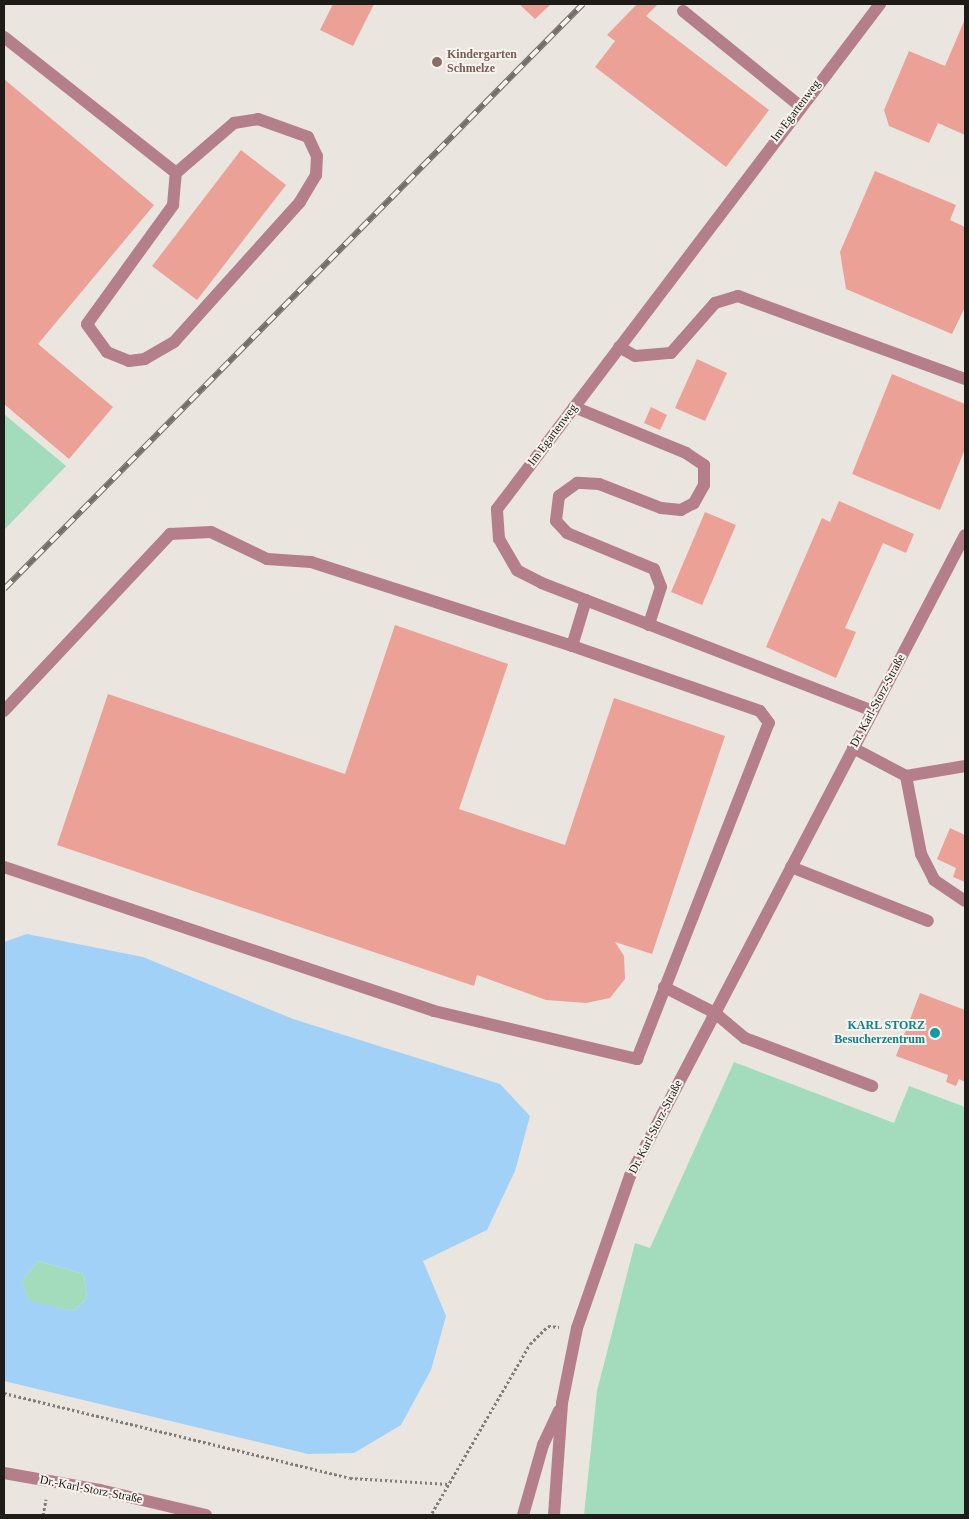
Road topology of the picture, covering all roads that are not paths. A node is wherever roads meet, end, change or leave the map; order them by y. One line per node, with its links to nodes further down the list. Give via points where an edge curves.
1 (880, 4): 4 (street, Im Egartenweg)
2 (683, 11): 4 (street)
3 (4, 37): 5 (street)
4 (800, 106): 6 (street, Im Egartenweg)
5 (176, 173): 5 (street, via 234,123 258,119 308,137 318,156 316,175 300,202 174,342 145,359 129,361 107,352 87,324 173,206)
6 (619, 347): 7 (street, via 635,356 671,353 716,303 738,296); 8 (street, Im Egartenweg)
7 (965, 379)
8 (574, 407): 10 (street, Im Egartenweg, via 497,509 499,539 517,570); 11 (street, via 686,453 704,465 704,485 694,502 681,510 661,508 599,484 576,483 559,496 556,522 567,533 654,569 661,588)
9 (965, 535): 14 (street, Dr. Karl-Storz-Straße)
10 (586, 600): 11 (street, Im Egartenweg); 12 (street)
11 (649, 624): 14 (street, Im Egartenweg)
12 (572, 646): 13 (street, via 311,562 267,559 211,532 170,534); 22 (street, via 760,711 769,723)
13 (4, 711)
14 (873, 711): 15 (street, Dr. Karl-Storz-Straße)
15 (853, 748): 17 (street); 19 (street, Dr. Karl-Storz-Straße)
16 (965, 766): 17 (street)
17 (906, 776): 20 (street, via 921,854 934,880)
18 (4, 867): 22 (street, via 434,1011 637,1059)
19 (791, 867): 21 (street); 23 (street, Dr. Karl-Storz-Straße)
20 (965, 901)
21 (928, 921)
22 (664, 987): 23 (street)
23 (715, 1013): 24 (street, via 745,1038); 25 (street, Dr. Karl-Storz-Straße, via 630,1176 577,1328)
24 (872, 1086)
25 (562, 1403): 28 (street, Dr. Karl-Storz-Straße, via 543,1445); 29 (street, Dr. Karl-Storz-Straße)
26 (4, 1473): 27 (street, Dr.-Karl-Storz-Straße, via 100,1490)
27 (206, 1515)
28 (523, 1515)
29 (554, 1515)

